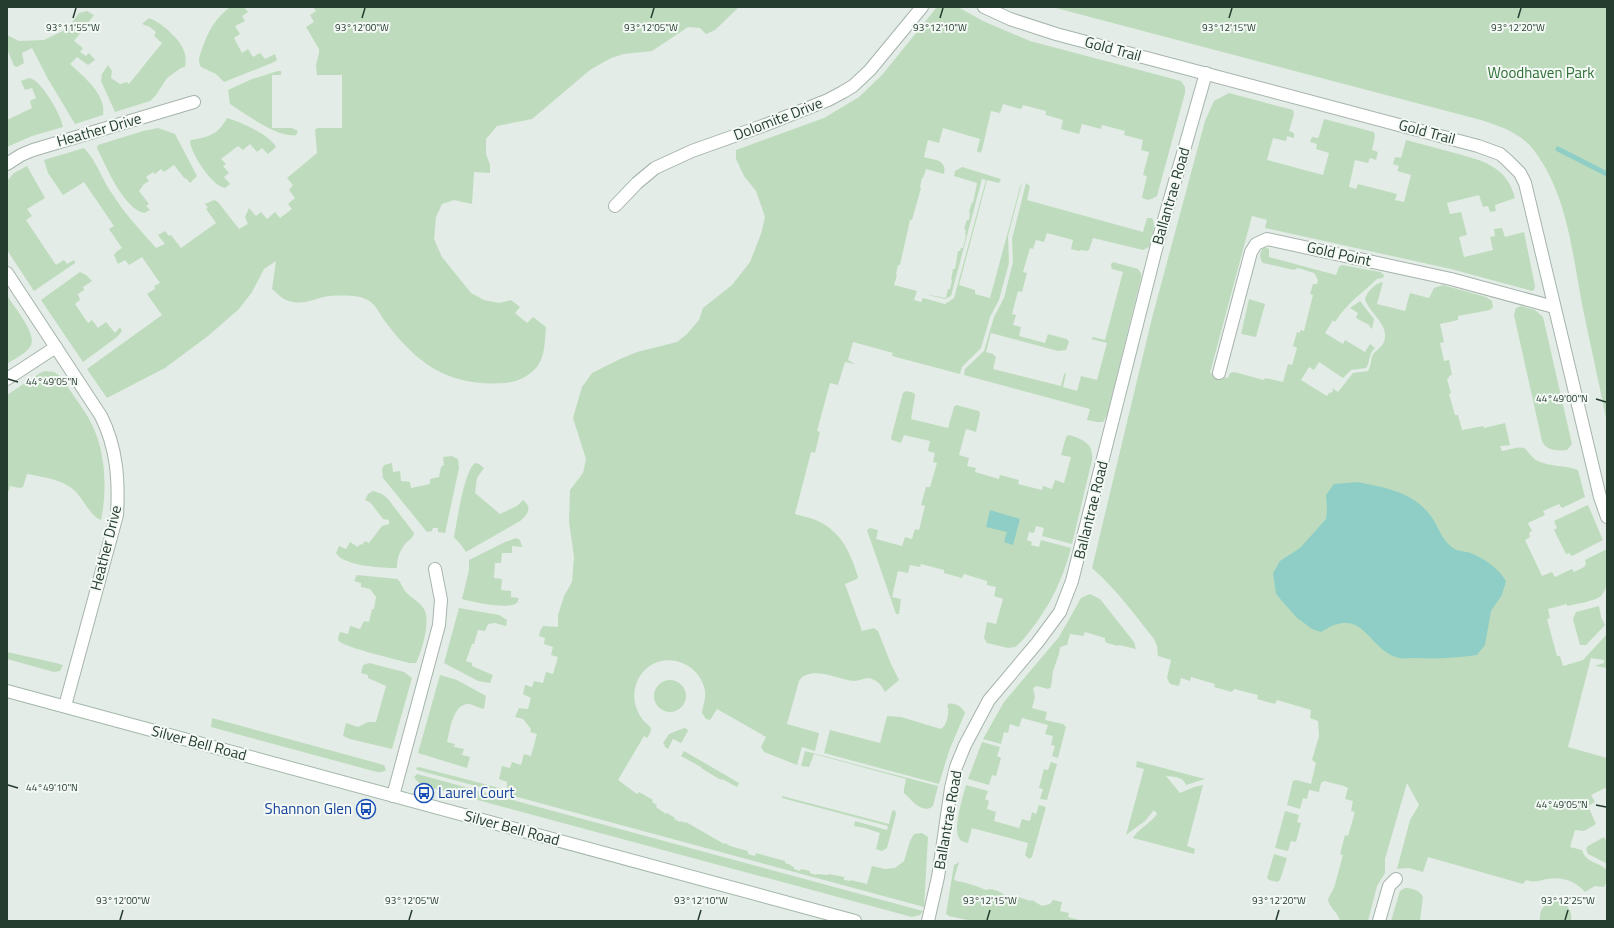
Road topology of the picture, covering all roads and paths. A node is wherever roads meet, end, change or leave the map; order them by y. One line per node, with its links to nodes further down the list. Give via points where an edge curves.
1 (922, 7): 6 (street, Dolomite Drive, via 870,70 853,86 828,100 692,151 655,168 636,183)
2 (984, 7): 3 (street, Gold Trail, via 1010,19 1056,34)
3 (1206, 73): 8 (street, Gold Trail, via 1500,154 1515,166 1525,183); 19 (street, Ballantrae Road, via 1158,241 1072,581 1060,612 989,700 965,745 951,788 938,877)
4 (194, 102): 5 (street, Heather Drive, via 39,148)
5 (7, 164)
6 (615, 206)
7 (7, 273): 9 (street, Heather Drive)
8 (1554, 307): 10 (street, Gold Point, via 1451,279 1267,239 1256,244 1251,252); 12 (street, Gold Trail)
9 (56, 347): 11 (street); 15 (street, Heather Drive, via 92,400 109,432 117,464 118,484 114,528)
10 (1219, 373)
11 (7, 379)
12 (1607, 517)
13 (435, 569): 16 (street, via 441,600 440,625)
14 (7, 691): 15 (street, Silver Bell Road)
15 (65, 706): 16 (street, Silver Bell Road)
16 (393, 796): 18 (street, Silver Bell Road)
17 (1396, 879): 20 (street, via 1390,886)
18 (855, 921)
19 (928, 921)
20 (1379, 921)

